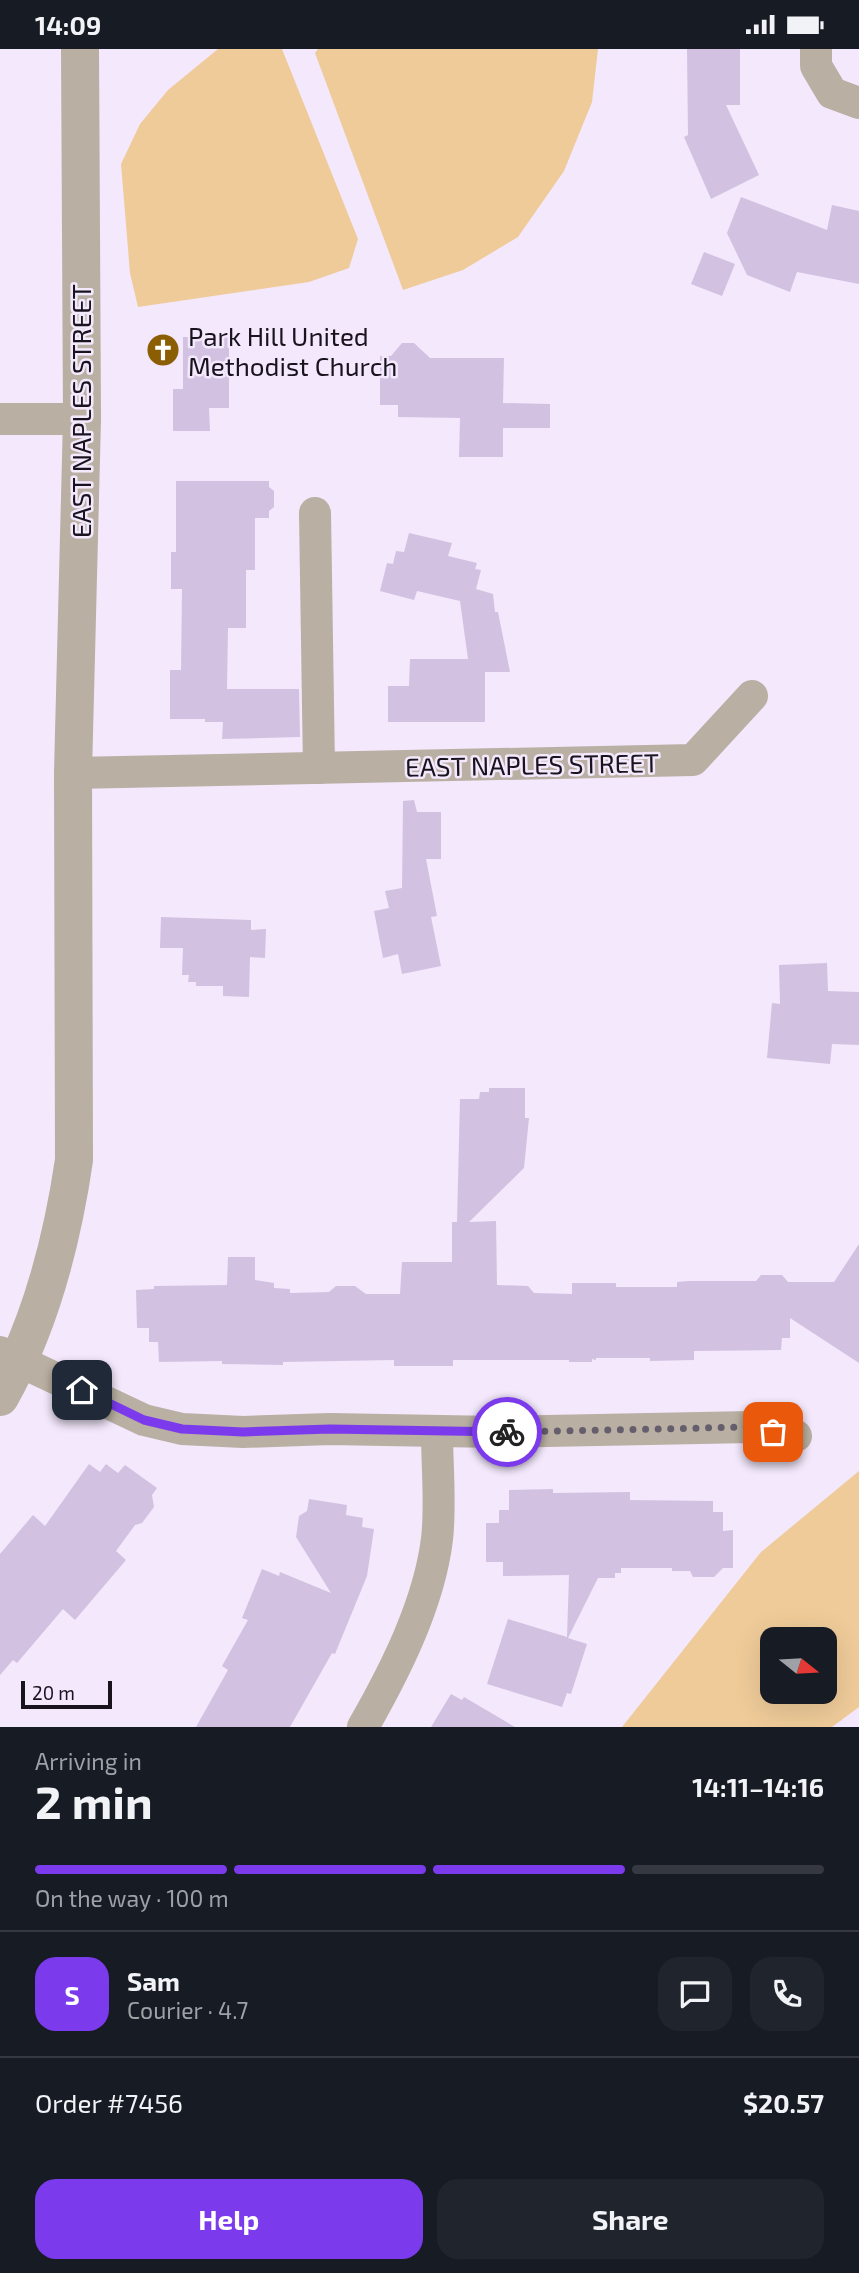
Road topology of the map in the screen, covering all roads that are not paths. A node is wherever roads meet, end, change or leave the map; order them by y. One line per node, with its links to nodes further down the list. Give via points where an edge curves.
1 (80, 49): 5 (street, EAST NAPLES STREET)
2 (816, 49): 3 (street, via 816,67 832,93)
3 (859, 103)
4 (0, 419): 5 (street)
5 (82, 419): 9 (street, EAST NAPLES STREET)
6 (315, 513): 8 (street)
7 (752, 696): 8 (street, EAST NAPLES STREET, via 693,760)
8 (319, 768): 9 (street, EAST NAPLES STREET)
9 (73, 773): 10 (street, EAST NAPLES STREET, via 74,1160 66,1216 38,1315)
10 (10, 1357): 11 (street, EAST NAPLES STREET); 12 (street, via 144,1420 182,1429)
11 (0, 1397)
12 (437, 1432): 13 (street, via 751,1427); 14 (street, via 438,1537 430,1579 393,1675)
13 (796, 1436)
14 (363, 1727)

